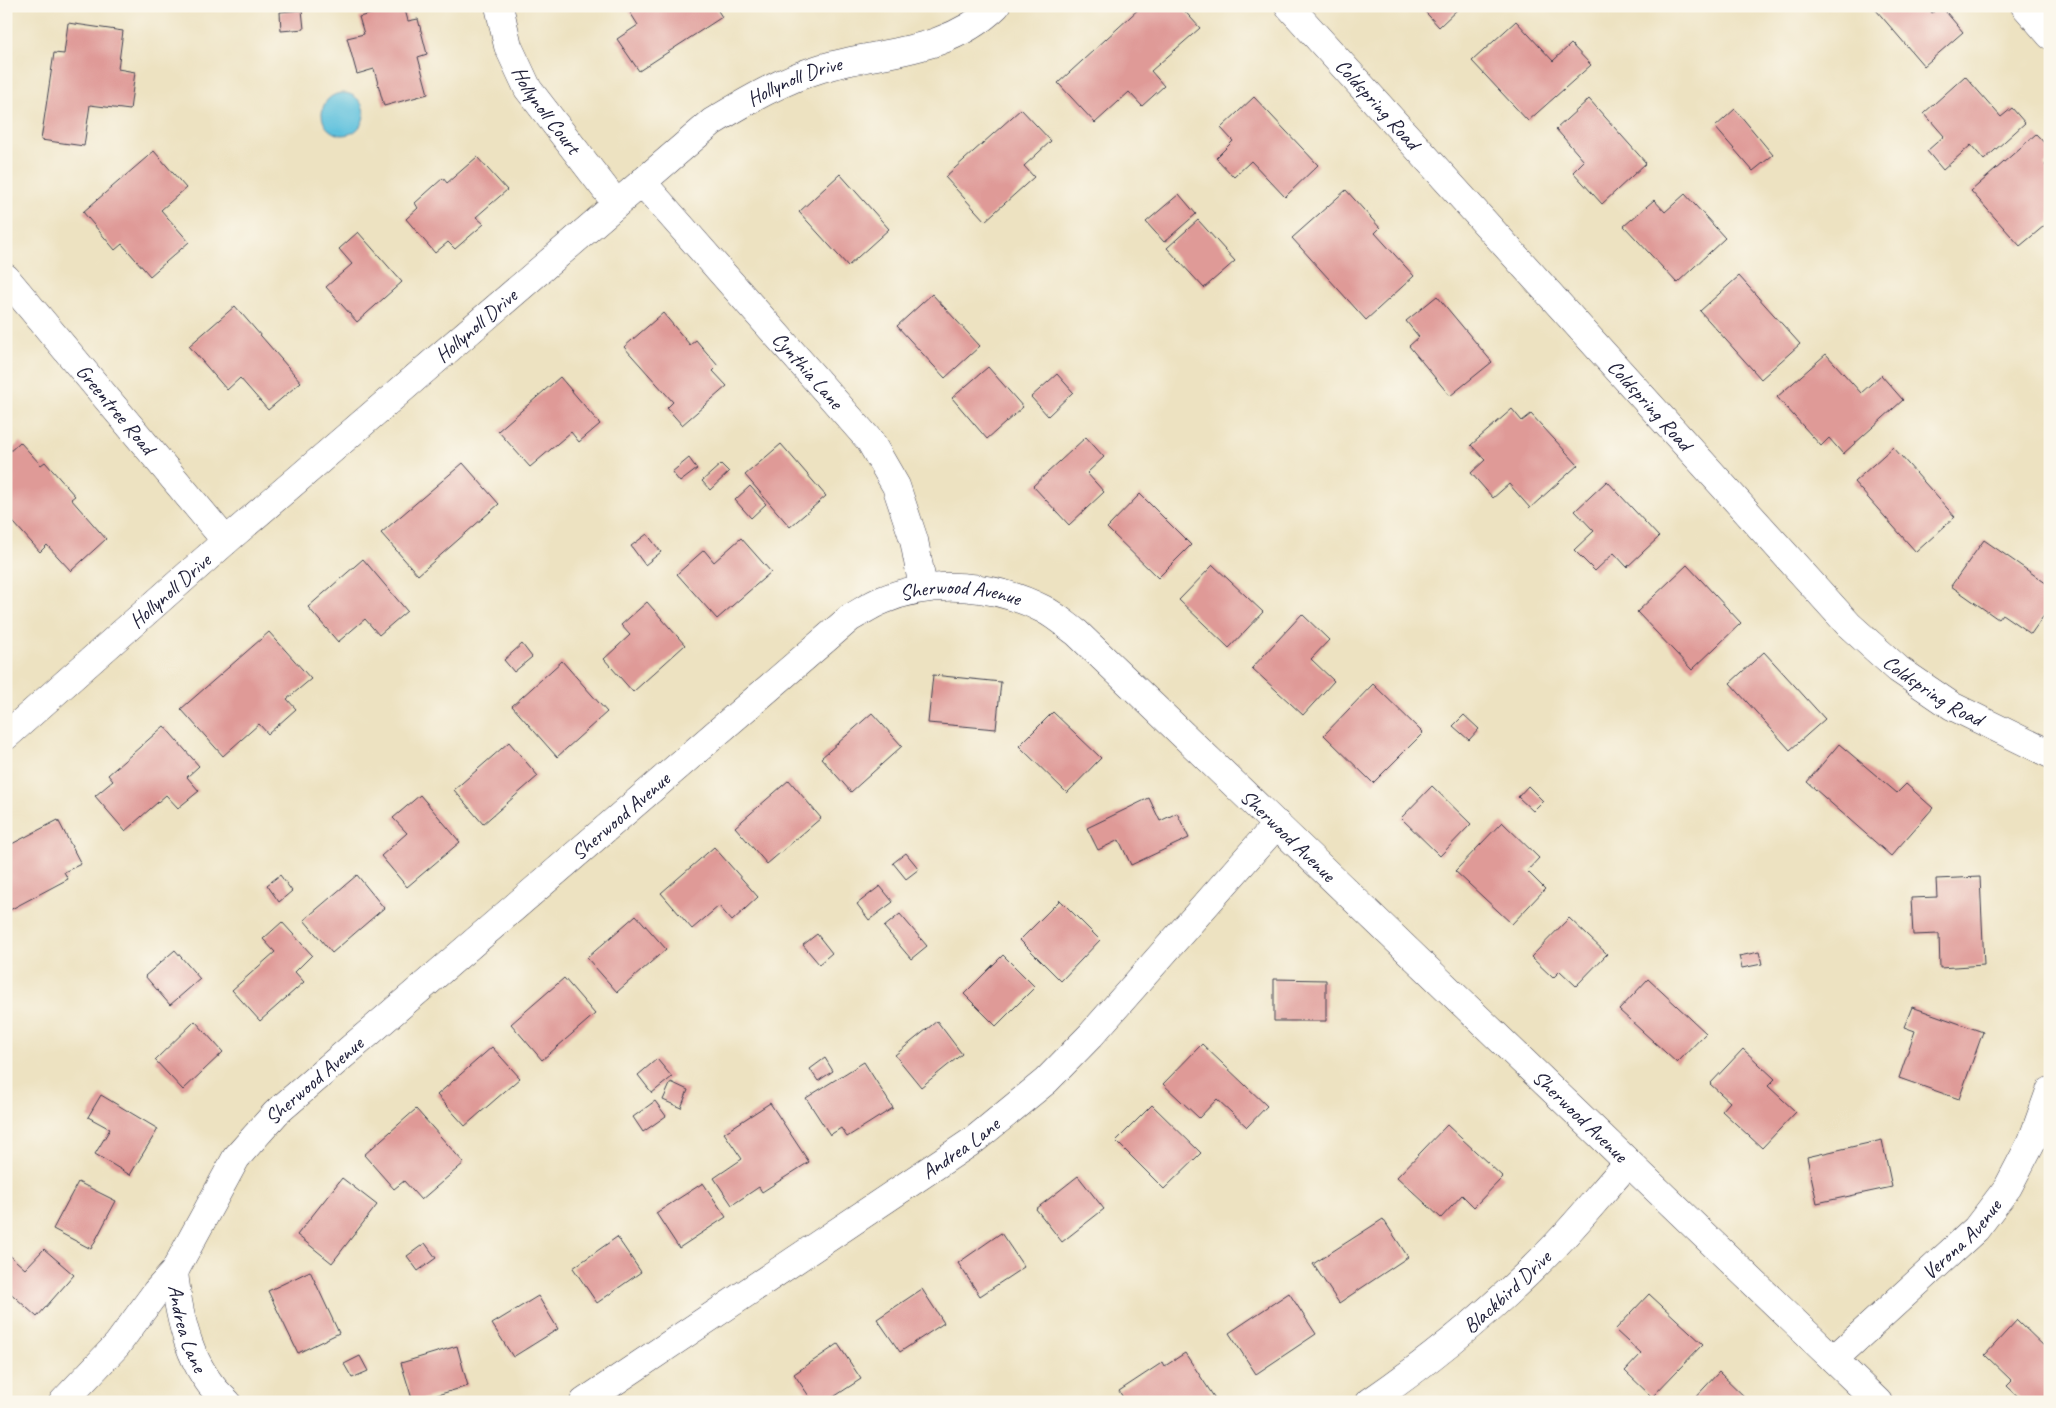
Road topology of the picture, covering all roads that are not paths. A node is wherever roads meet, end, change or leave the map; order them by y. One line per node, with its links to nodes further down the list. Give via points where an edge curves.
1 (499, 6): 7 (street, Hollynoll Court, via 508,46 528,89)
2 (996, 6): 6 (street, Hollynoll Drive, via 959,32 922,48 822,68 768,89 712,122)
3 (1289, 6): 12 (street, Coldspring Road, via 1849,625 1898,669 1952,706)
4 (2025, 6): 5 (street)
5 (2050, 34)
6 (642, 182): 7 (street, Hollynoll Drive); 10 (street, Cynthia Lane, via 870,441 896,486 914,540)
7 (616, 204): 9 (street, Hollynoll Drive)
8 (6, 278): 9 (street, Greentree Road)
9 (226, 541): 11 (street, Hollynoll Drive)
10 (923, 588): 13 (street, Sherwood Avenue, via 963,586 1000,593 1043,609 1077,633); 16 (street, Sherwood Avenue, via 883,600 850,618 276,1114 236,1158)
11 (6, 736)
12 (2050, 754)
13 (1277, 824): 15 (street, Sherwood Avenue); 20 (street, Andrea Lane, via 1091,1035 1046,1081 974,1140)
14 (2050, 1091): 17 (street, Verona Avenue, via 2028,1148 2008,1187 1976,1229)
15 (1628, 1163): 17 (street, Sherwood Avenue); 21 (street, Blackbird Drive, via 1553,1248 1478,1318)
16 (174, 1272): 18 (street, Sherwood Avenue, via 117,1345); 19 (street, Andrea Lane, via 184,1333 201,1370)
17 (1834, 1359): 22 (street, Sherwood Avenue)
18 (63, 1402)
19 (227, 1402)
20 (584, 1402)
21 (1370, 1402)
22 (1878, 1402)

